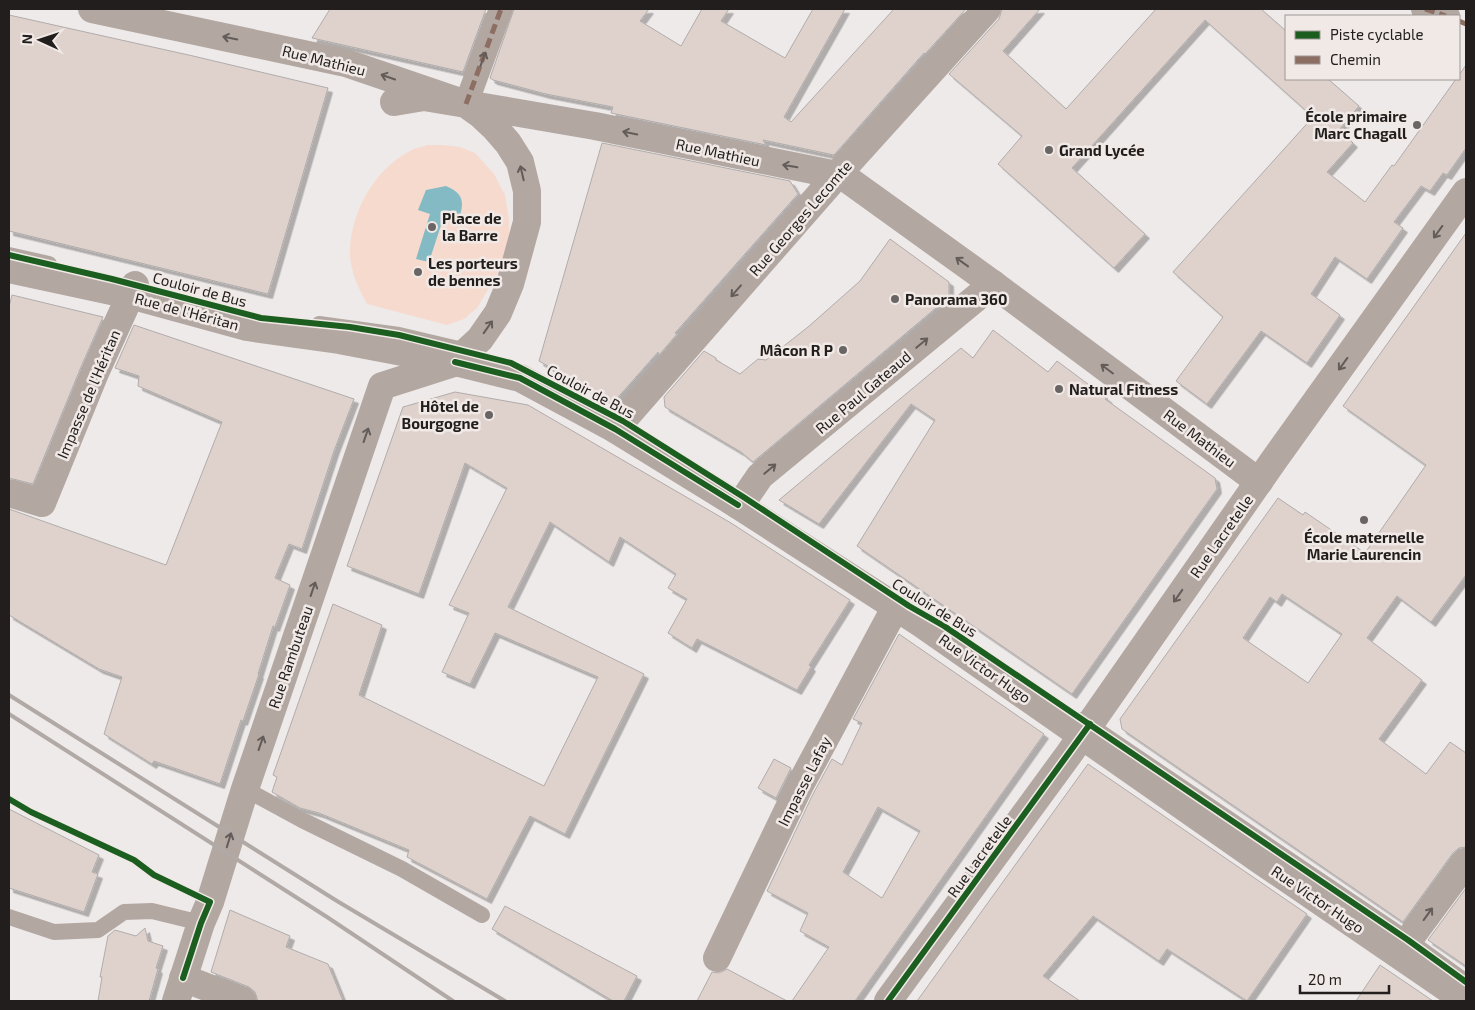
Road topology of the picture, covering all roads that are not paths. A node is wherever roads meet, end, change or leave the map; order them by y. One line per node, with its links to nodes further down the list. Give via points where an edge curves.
1 (92, 9): 7 (street, Rue Mathieu, one-way to 1, via 346,63)
2 (501, 9): 7 (street, one-way to 2)
3 (987, 9): 8 (street, Rue Georges Lecomte)
4 (1426, 9): 5 (street)
5 (1443, 15)
6 (394, 102): 7 (street, via 424,97)
7 (466, 104): 8 (street, Rue Mathieu, one-way to 7, via 595,126); 14 (street, one-way to 7, via 480,339 498,313 510,284 527,222 526,191 520,162 495,128)
8 (837, 176): 12 (street, Rue Mathieu, one-way to 8, via 847,179); 15 (street, Rue Georges Lecomte, one-way to 15)
9 (1466, 192): 16 (street, Rue Lacretelle, one-way to 16)
10 (9, 254): 13 (lane, Couloir de Bus)
11 (9, 269): 13 (street, Rue de l'Héritan)
12 (993, 284): 16 (street, Rue Mathieu, one-way to 12); 18 (street, Rue Paul Gateaud, one-way to 12, via 760,476)
13 (132, 290): 14 (street, Rue de l'Héritan, via 247,326); 14 (lane, Couloir de Bus, via 261,318 399,335); 17 (street, Impasse de l'Héritan, via 42,503)
14 (461, 357): 15 (street, Rue Victor Hugo, via 520,378); 21 (street, Rue Rambuteau, one-way to 14, via 382,386)
15 (619, 425): 18 (street, Rue Victor Hugo)
16 (1259, 482): 20 (street, Rue Lacretelle, one-way to 20)
17 (9, 493)
18 (741, 502): 19 (street, Rue Victor Hugo); 20 (lane, Couloir de Bus, via 944,626)
19 (895, 608): 20 (street, Rue Victor Hugo); 27 (street, Impasse Lafay, via 800,787)
20 (1086, 730): 26 (street, Rue Victor Hugo, via 1257,858); 31 (street, Rue Lacretelle)
21 (245, 789): 23 (lane, via 402,869); 25 (street, Rue Rambuteau, one-way to 21)
22 (1466, 862): 26 (street, one-way to 22)
23 (482, 915)
24 (9, 917): 25 (lane, via 54,932 98,930 124,912 152,912)
25 (201, 923): 29 (street, Rue Rambuteau)
26 (1403, 947): 28 (lane); 32 (street, Rue Victor Hugo)
27 (717, 958)
28 (1466, 982)
29 (179, 990): 30 (street)
30 (243, 1001)
31 (888, 1001)
32 (1466, 1001)

